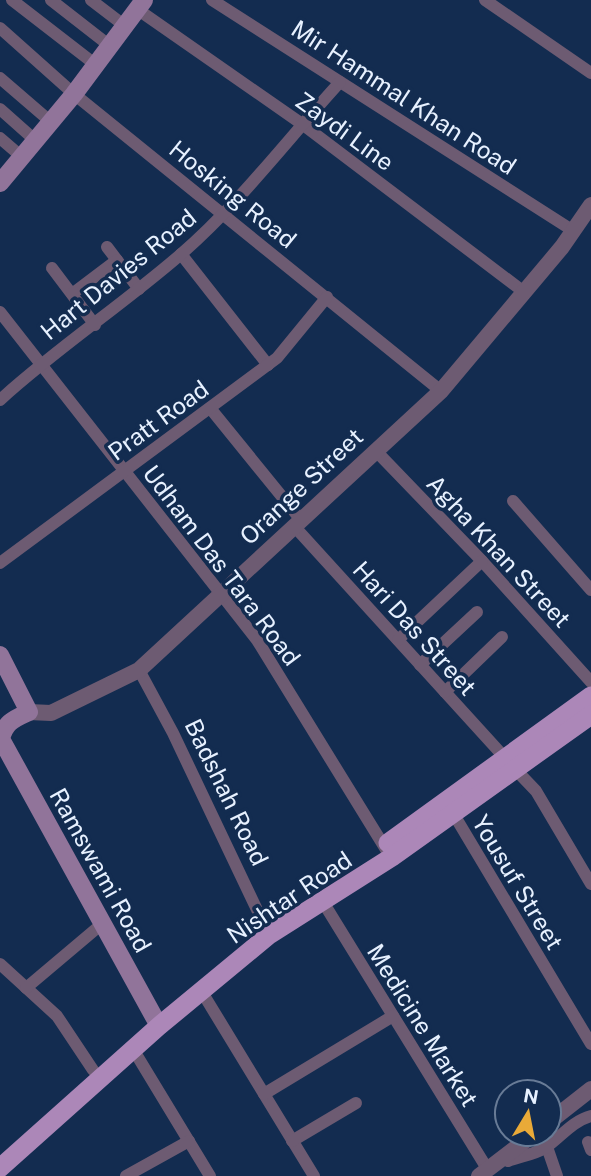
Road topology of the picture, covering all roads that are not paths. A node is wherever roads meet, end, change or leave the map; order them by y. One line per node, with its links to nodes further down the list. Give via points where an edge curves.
1 (12, 0): 10 (street)
2 (51, 0): 9 (street)
3 (91, 0): 7 (street)
4 (212, 0): 13 (street, Mir Hammal Khan Road)
5 (485, 0): 11 (street)
6 (140, 3): 7 (main road); 17 (street, Zaydi Line)
7 (125, 26): 9 (main road)
8 (0, 28): 14 (street, Hosking Road)
9 (110, 46): 10 (main road)
10 (96, 65): 14 (main road)
11 (591, 73)
12 (0, 78): 16 (street)
13 (340, 82): 17 (street, Hart Davies Road); 24 (street, Mir Hammal Khan Road)
14 (74, 94): 16 (main road); 23 (street, Hosking Road)
15 (0, 109): 19 (street)
16 (51, 122): 19 (main road)
17 (302, 124): 23 (street, Hart Davies Road); 30 (street, Zaydi Line)
18 (0, 138): 20 (street)
19 (36, 141): 20 (main road)
20 (22, 157): 21 (main road)
21 (3, 173)
22 (591, 205): 24 (street, Orange Street)
23 (225, 213): 26 (street, Hart Davies Road); 32 (street, Hosking Road)
24 (572, 230): 30 (street, Orange Street)
25 (107, 247): 27 (street)
26 (181, 254): 29 (street, Hart Davies Road); 36 (street)
27 (117, 260): 29 (street); 31 (street)
28 (52, 268): 31 (street)
29 (139, 289): 34 (street, Hart Davies Road)
30 (524, 292): 37 (street, Orange Street)
31 (72, 294): 34 (street)
32 (327, 297): 36 (street, Pratt Road); 37 (street, Hosking Road)
33 (0, 312): 35 (street, Udham Das Tara Road)
34 (95, 325): 35 (street, Hart Davies Road)
35 (41, 363): 38 (street, Hart Davies Road); 41 (street, Udham Das Tara Road)
36 (268, 365): 39 (street, Pratt Road)
37 (441, 391): 40 (street, Orange Street)
38 (0, 400)
39 (210, 408): 41 (street, Pratt Road); 43 (street, Hari Das Street)
40 (376, 450): 43 (street, Orange Street); 44 (street, Agha Khan Street)
41 (125, 470): 45 (street, Pratt Road); 47 (street, Udham Das Tara Road)
42 (513, 501): 46 (street)
43 (298, 523): 47 (street, Orange Street); 50 (street, Hari Das Street)
44 (482, 561): 50 (street); 54 (street, Agha Khan Street)
45 (0, 562)
46 (591, 590)
47 (221, 593): 53 (street, Orange Street); 62 (street, Udham Das Tara Road, via 257,640)
48 (477, 612): 52 (street)
49 (502, 637): 55 (street)
50 (398, 640): 52 (street, Hari Das Street)
51 (0, 655): 57 (main road)
52 (420, 664): 55 (street, Hari Das Street)
53 (139, 670): 57 (street, Orange Street, via 51,713); 66 (street, Badshah Road)
54 (591, 682)
55 (445, 692): 60 (street, Hari Das Street)
56 (591, 696): 60 (main road, Nishtar Road)
57 (29, 712): 59 (main road, via 10,721)
58 (591, 715): 60 (main road, Nishtar Road)
59 (0, 739): 65 (main road, Ramswami Road)
60 (510, 764): 61 (main road, Nishtar Road); 62 (main road, Nishtar Road); 63 (street, Hari Das Street, via 536,791)
61 (453, 813): 62 (main road, Nishtar Road); 72 (street, Yousuf Street)
62 (388, 852): 64 (main road, Nishtar Road); 66 (main road, Nishtar Road)
63 (591, 884)
64 (323, 902): 66 (main road, Nishtar Road); 70 (street, Medicine Market)
65 (103, 923): 68 (street); 71 (main road, Ramswami Road)
66 (266, 931): 69 (main road, Nishtar Road); 71 (main road, Nishtar Road)
67 (0, 964): 68 (street)
68 (26, 988): 74 (street, via 57,1016)
69 (202, 992): 71 (main road, Nishtar Road); 76 (street)
70 (393, 1016): 76 (street); 88 (street, Medicine Market)
71 (156, 1021): 73 (main road, Nishtar Road); 74 (main road, Nishtar Road)
72 (591, 1044)
73 (133, 1049): 81 (street); 87 (main road, Nishtar Road)
74 (93, 1070): 87 (main road, Nishtar Road)
75 (591, 1089): 78 (street)
76 (264, 1094): 82 (street)
77 (356, 1103): 82 (street)
78 (563, 1111)
79 (591, 1116): 80 (street)
80 (563, 1133)
81 (188, 1141): 89 (street); 90 (street)
82 (292, 1141): 91 (street)
83 (516, 1148): 88 (street)
84 (544, 1148): 86 (street)
85 (547, 1148): 92 (street)
86 (508, 1161)
87 (4, 1164)
88 (484, 1173)
89 (126, 1176)
90 (210, 1176)
91 (314, 1176)
92 (557, 1176)

